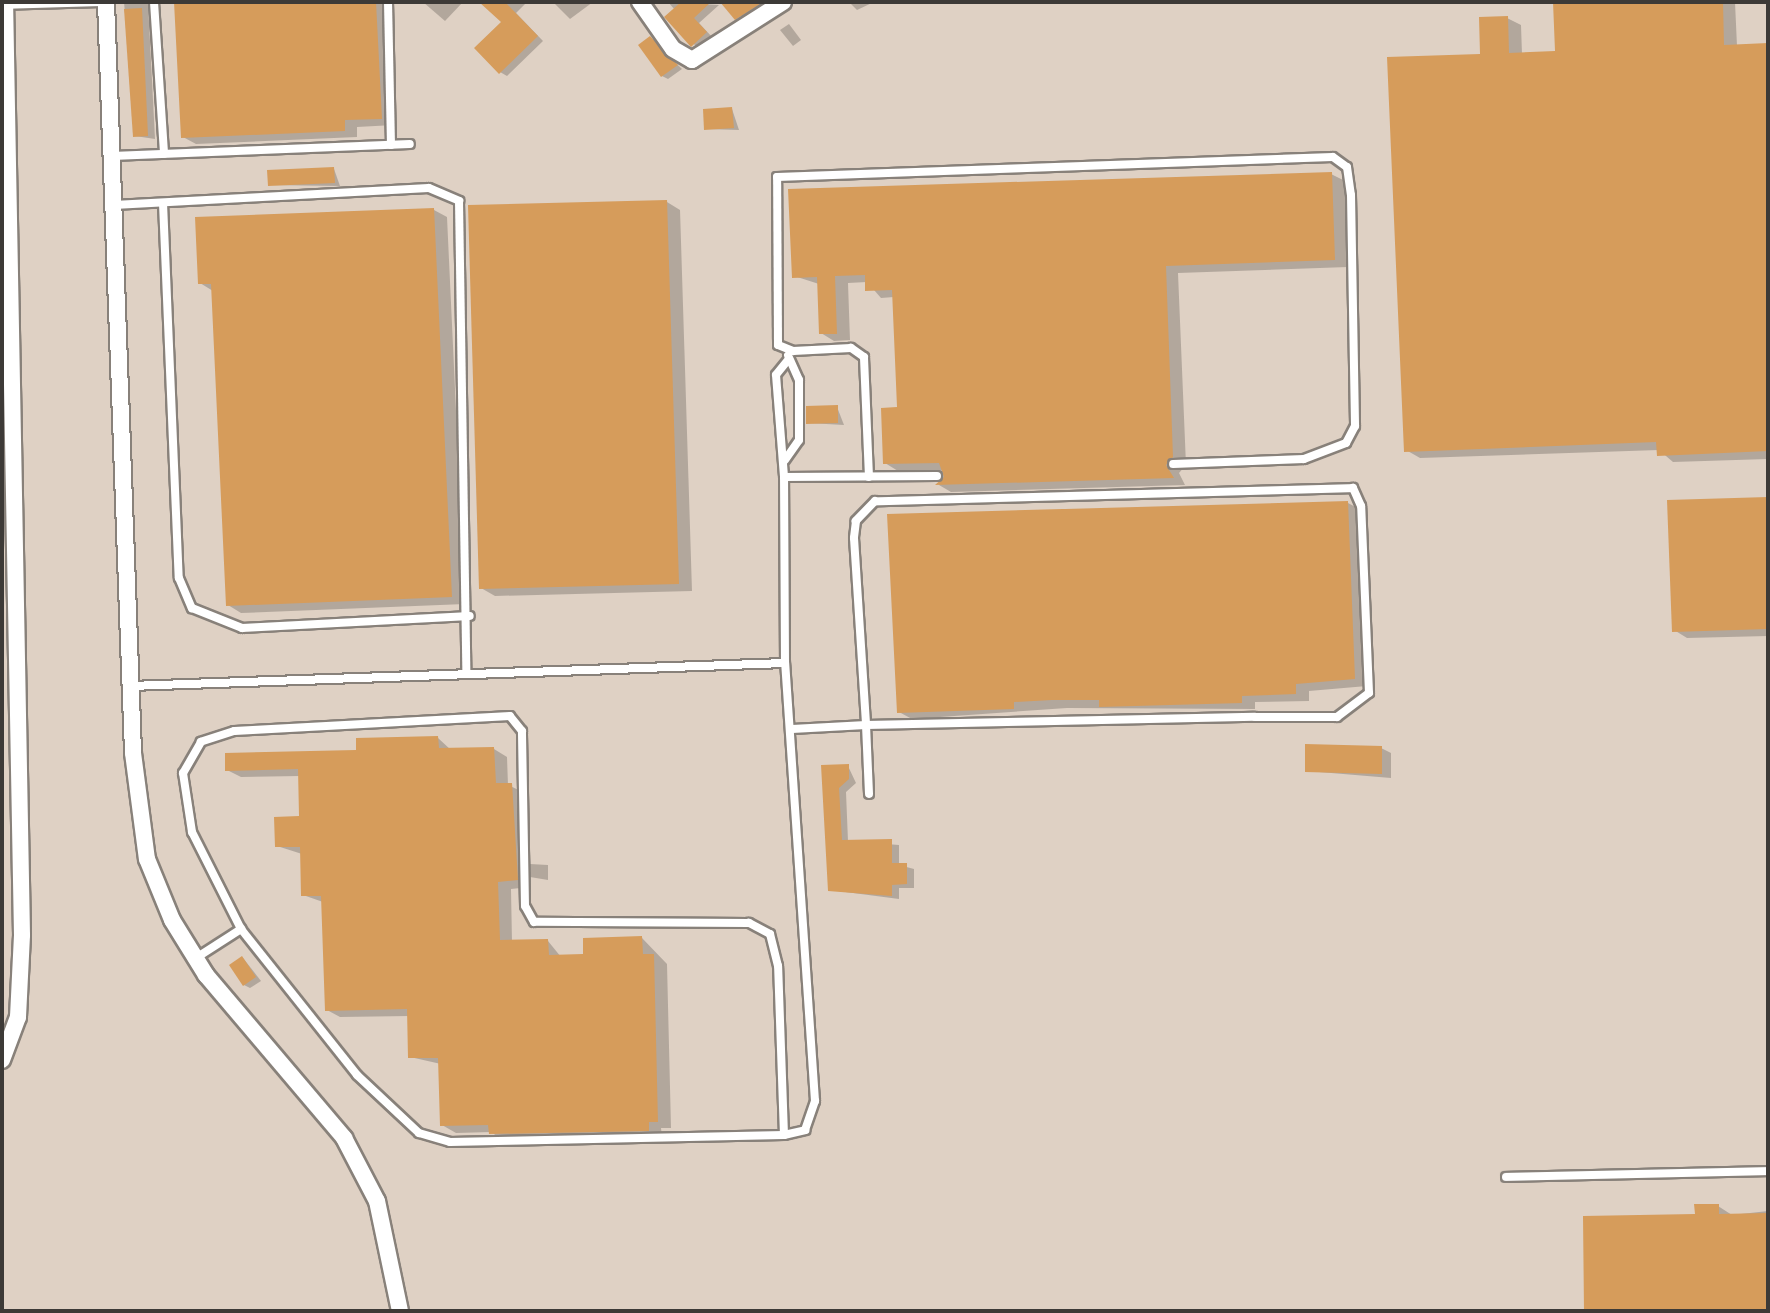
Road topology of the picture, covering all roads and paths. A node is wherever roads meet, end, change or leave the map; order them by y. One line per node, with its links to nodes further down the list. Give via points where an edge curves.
1 (106, 2): 6 (lane); 10 (street)
2 (154, 2): 9 (lane)
3 (388, 2): 8 (lane)
4 (640, 2): 5 (street, via 673,49 692,60)
5 (783, 2)
6 (4, 4): 13 (street)
7 (410, 144): 8 (lane)
8 (391, 145): 9 (lane)
9 (164, 154): 10 (lane)
10 (112, 156): 12 (street)
11 (163, 203): 12 (lane); 20 (lane, via 179,578 192,608 242,628); 20 (lane, via 429,188 459,201)
12 (114, 205): 23 (street)
13 (8, 343): 29 (street, via 21,980 18,1017)
14 (788, 356): 15 (lane, via 776,375 777,449); 15 (lane, via 799,380 799,440); 16 (lane, via 778,345 773,192 788,172 1333,157 1347,167 1351,195 1355,426 1346,443 1304,459); 19 (lane, via 851,348 864,357)
15 (785, 460): 18 (lane)
16 (1173, 464)
17 (937, 476): 19 (lane)
18 (784, 477): 19 (lane); 21 (lane)
19 (869, 477)
20 (470, 616): 22 (lane)
21 (785, 663): 22 (lane); 25 (lane)
22 (466, 671): 23 (lane)
23 (130, 686): 28 (street, via 147,859)
24 (866, 725): 24 (lane, via 1337,717 1369,693 1361,506 1353,488 875,501 856,521 854,538); 25 (lane); 26 (lane)
25 (792, 729): 30 (lane, via 815,1101 811,1125)
26 (869, 794)
27 (241, 929): 28 (lane); 30 (lane, via 357,1075 431,1139); 30 (lane, via 218,895 185,803 183,773 201,742 234,731 510,716 522,731 525,906 534,922 749,923 770,934 778,966)
28 (196, 958): 33 (street, via 344,1138 377,1201)
29 (2, 1060)
30 (784, 1135)
31 (1768, 1171): 32 (lane)
32 (1506, 1177)
33 (400, 1311)

